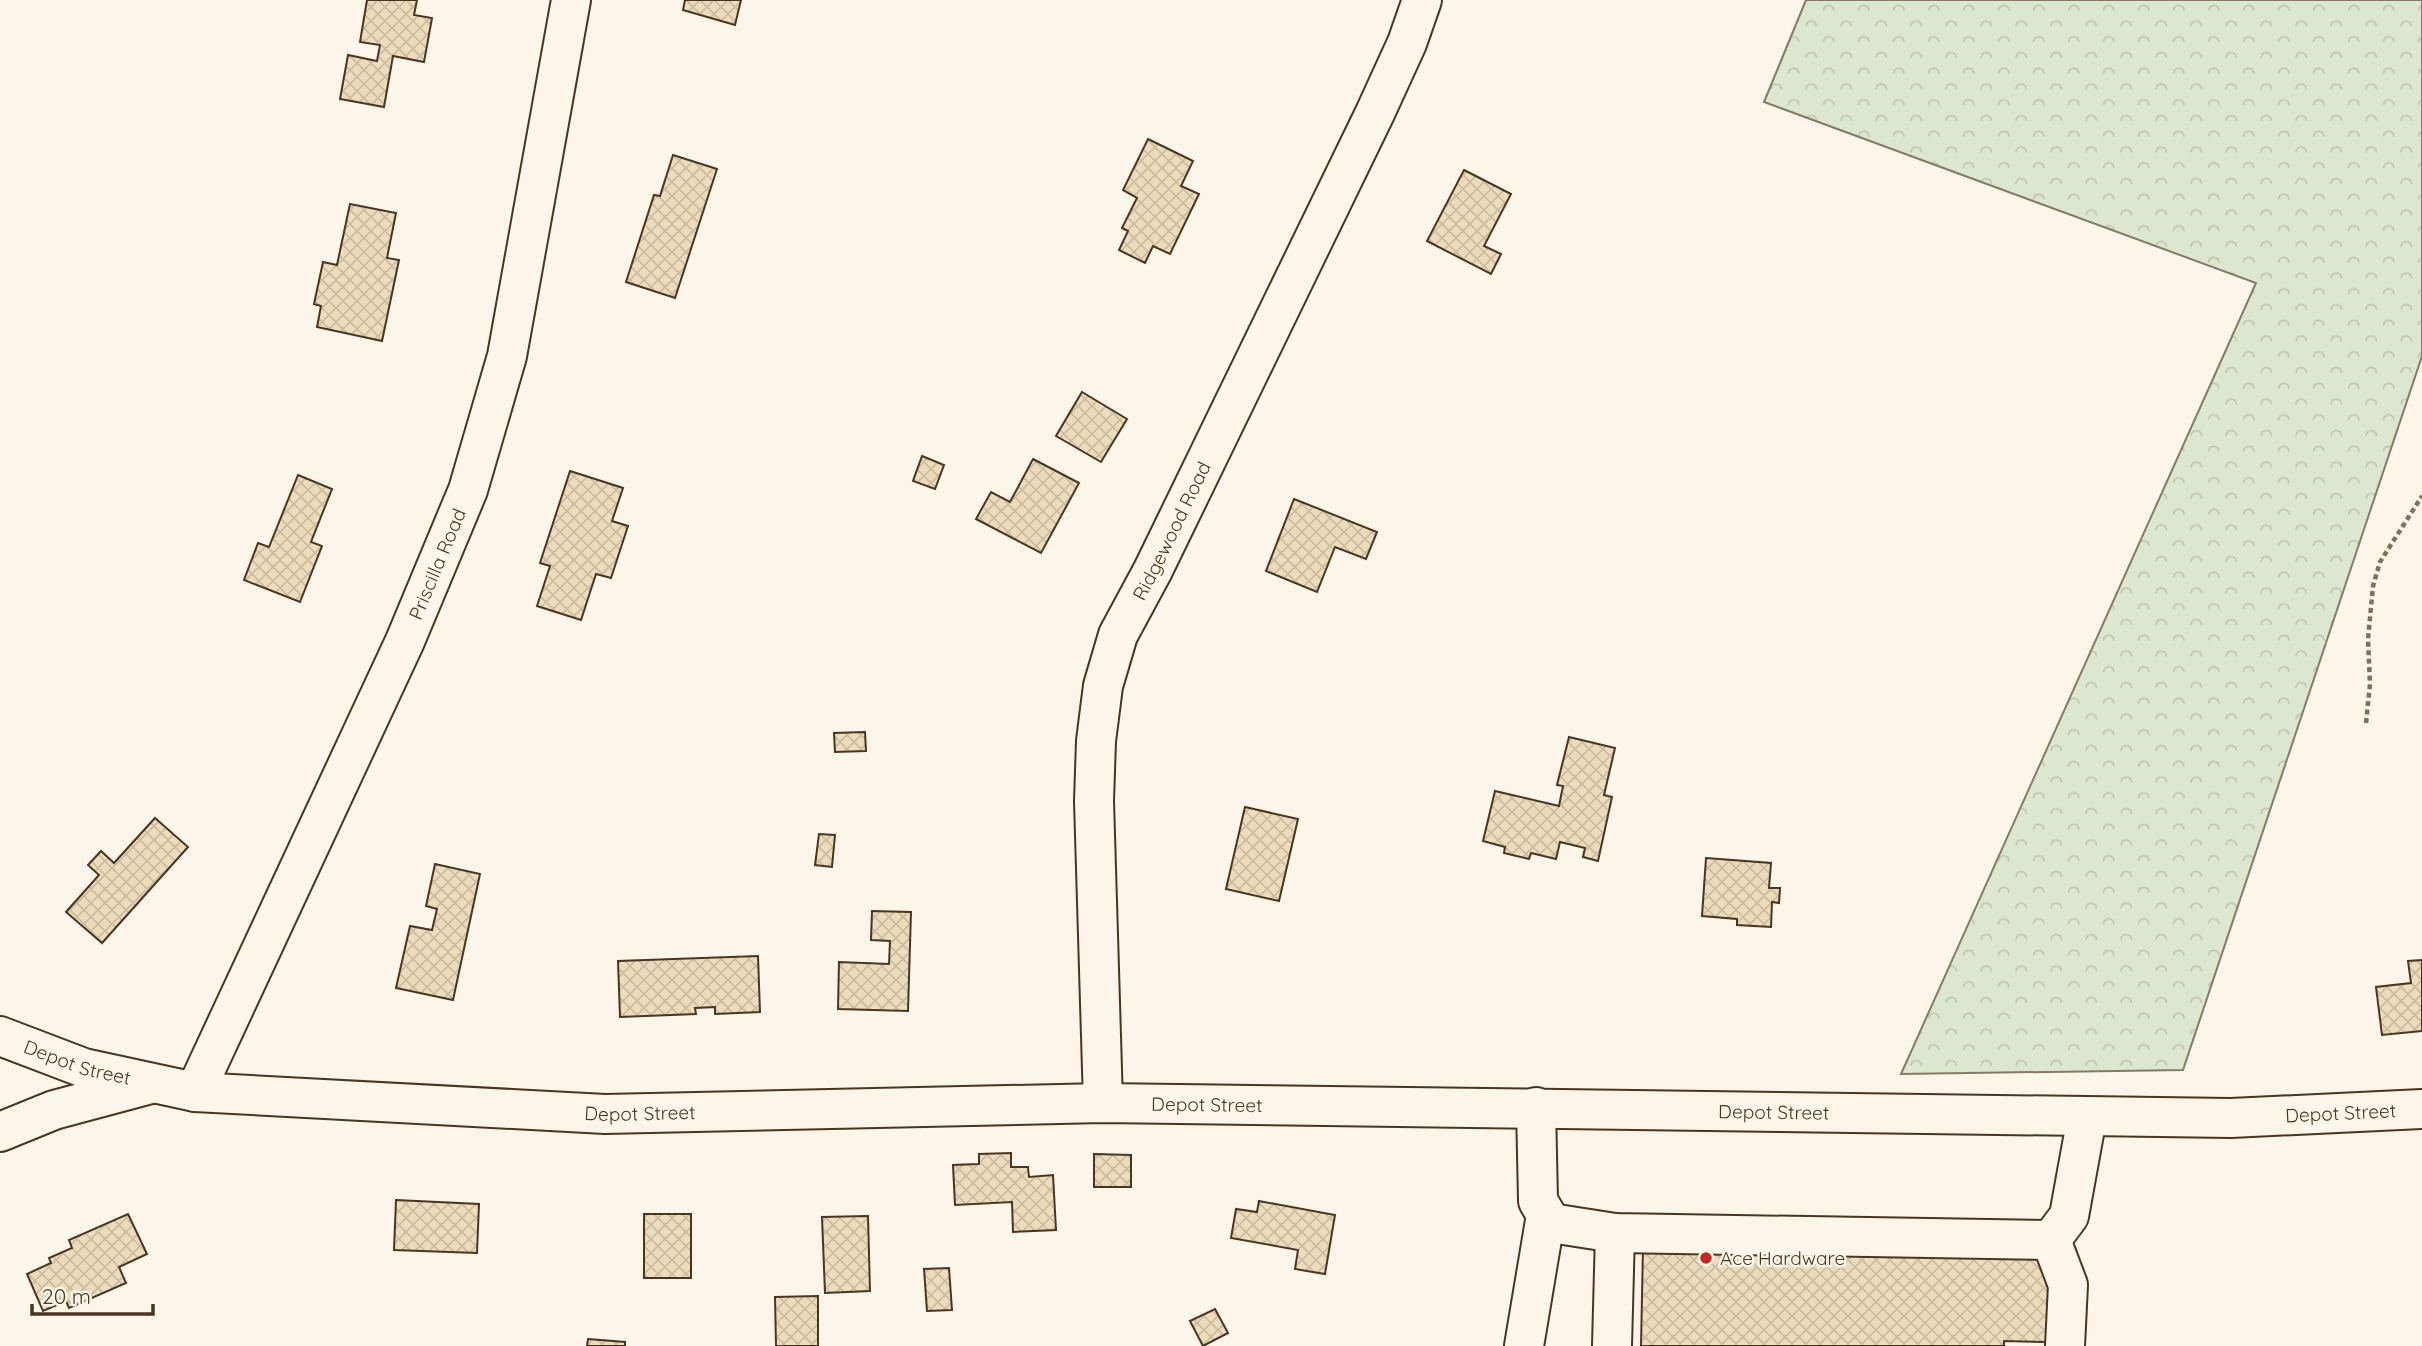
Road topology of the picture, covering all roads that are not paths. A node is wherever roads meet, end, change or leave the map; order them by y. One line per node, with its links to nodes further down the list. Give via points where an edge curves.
1 (571, 0): 5 (main road, Priscilla Road, via 508,356 468,489 405,641)
2 (1422, 0): 6 (main road, Ridgewood Road, via 1375,113 1118,635 1110,660 1098,712 1094,801)
3 (4, 1044): 4 (main road, Depot Street)
4 (151, 1084): 5 (main road, Depot Street); 10 (main road, via 54,1110)
5 (194, 1092): 6 (main road, Depot Street, via 605,1114)
6 (1103, 1103): 7 (main road, Depot Street)
7 (1536, 1107): 9 (main road, Depot Street); 11 (main road, via 1538,1201)
8 (2422, 1109): 9 (main road, Depot Street, via 2231,1118)
9 (2087, 1117): 13 (main road, via 2069,1216)
10 (0, 1132)
11 (1546, 1215): 12 (main road, via 1551,1223); 14 (main road)
12 (1615, 1233): 13 (main road); 15 (main road)
13 (2051, 1240): 16 (main road, via 2068,1285)
14 (1524, 1346)
15 (1612, 1346)
16 (2064, 1346)

